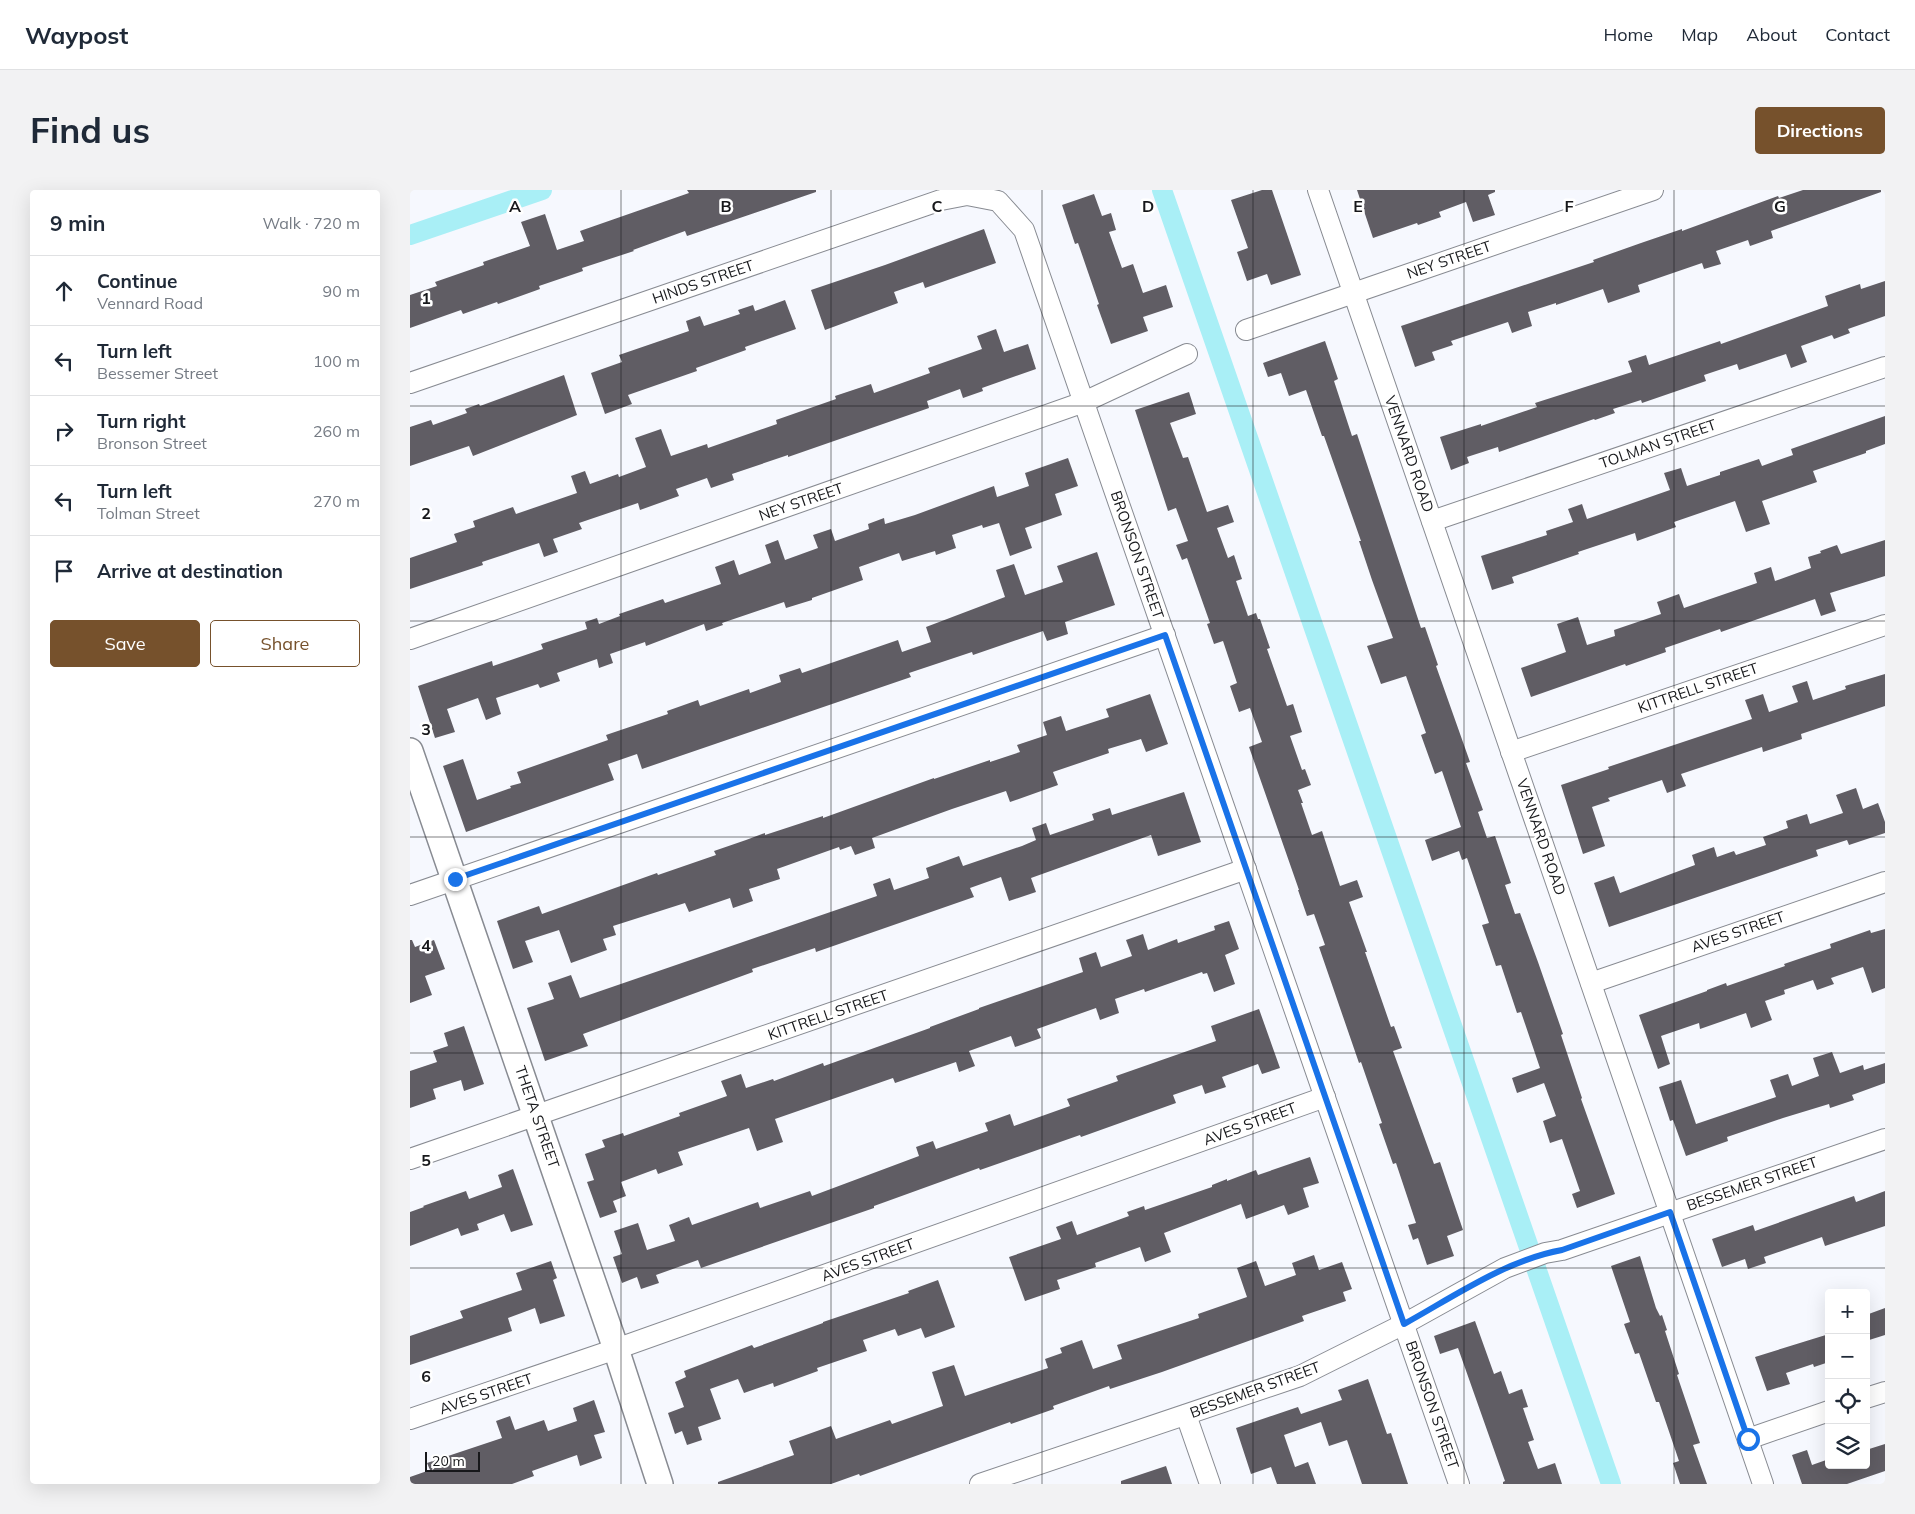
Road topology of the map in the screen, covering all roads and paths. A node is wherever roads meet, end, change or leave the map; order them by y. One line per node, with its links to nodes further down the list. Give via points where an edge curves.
1 (1318, 190): 4 (street, VENNARD ROAD)
2 (1653, 190): 4 (street, NEY STREET)
3 (998, 201): 8 (street, HINDS STREET, via 967,195 941,200); 9 (street, BRONSON STREET, via 1024,230)
4 (1353, 293): 5 (street, NEY STREET); 10 (street, VENNARD ROAD)
5 (1246, 330)
6 (1187, 354): 9 (street, NEY STREET)
7 (1885, 367): 10 (street, TOLMAN STREET)
8 (410, 383)
9 (1084, 402): 12 (street, BRONSON STREET); 13 (street, NEY STREET)
10 (1432, 521): 15 (street, VENNARD ROAD)
11 (1885, 625): 15 (street, KITTRELL STREET)
12 (1165, 635): 16 (street, BRONSON STREET); 17 (street)
13 (410, 639)
14 (410, 751): 17 (street, THETA STREET)
15 (1511, 752): 20 (street, VENNARD ROAD)
16 (1246, 870): 21 (street, BRONSON STREET); 22 (street, KITTRELL STREET)
17 (455, 879): 19 (street); 22 (street, THETA STREET)
18 (1885, 882): 20 (street, AVES STREET)
19 (410, 895)
20 (1591, 983): 25 (street, VENNARD ROAD)
21 (1325, 1097): 26 (street, BRONSON STREET); 27 (street, AVES STREET)
22 (536, 1116): 24 (street, KITTRELL STREET); 27 (street, THETA STREET)
23 (1885, 1139): 25 (street, BESSEMER STREET)
24 (410, 1159)
25 (1670, 1212): 26 (street, BESSEMER STREET, via 1505,1268); 33 (street, VENNARD ROAD)
26 (1404, 1324): 31 (street, BESSEMER STREET, via 1300,1376); 37 (street, BRONSON STREET)
27 (616, 1349): 32 (street, AVES STREET); 34 (street, THETA STREET)
28 (1885, 1392): 29 (street)
29 (1870, 1397)
30 (1825, 1412): 33 (street)
31 (1186, 1415): 35 (street, BESSEMER STREET); 36 (street)
32 (410, 1419)
33 (1748, 1439): 38 (street, VENNARD ROAD)
34 (660, 1484)
35 (980, 1484)
36 (1210, 1484)
37 (1459, 1484)
38 (1763, 1484)

